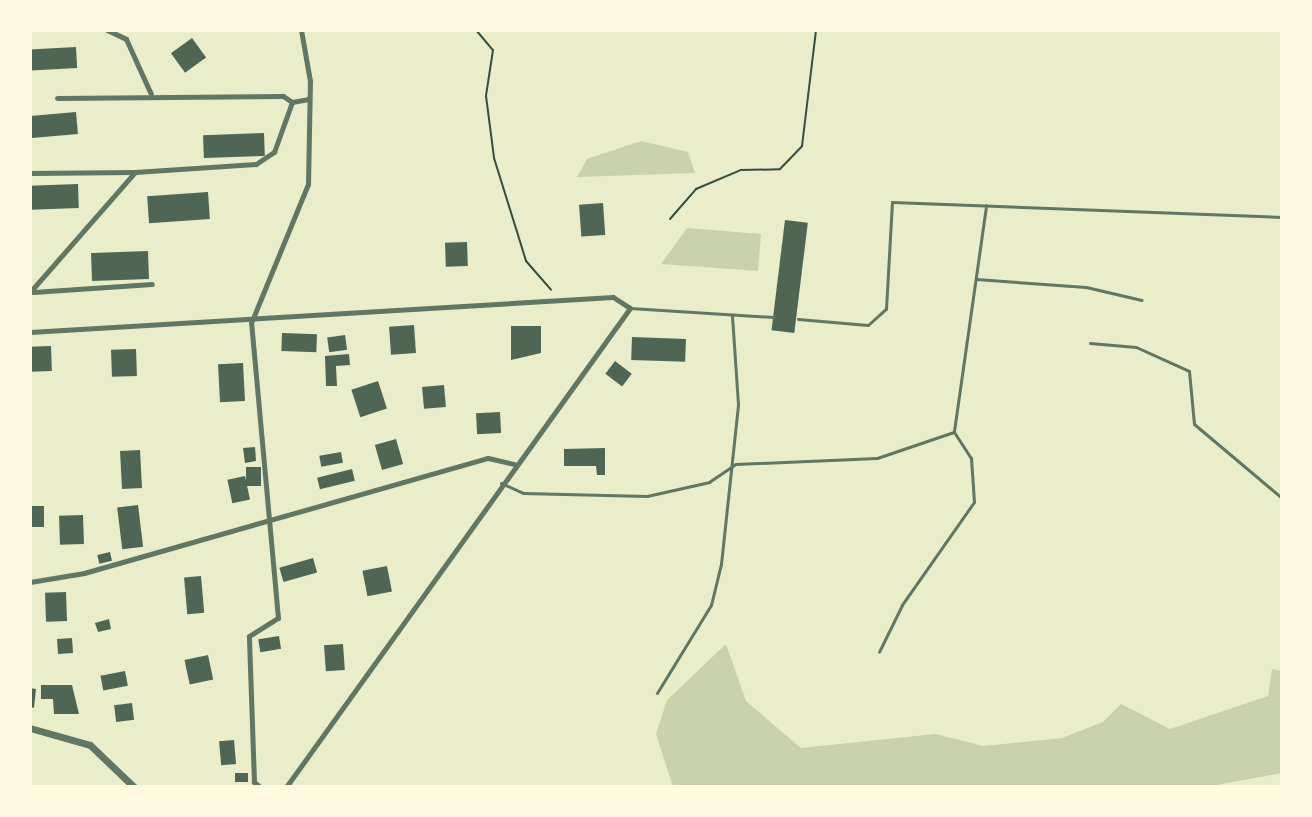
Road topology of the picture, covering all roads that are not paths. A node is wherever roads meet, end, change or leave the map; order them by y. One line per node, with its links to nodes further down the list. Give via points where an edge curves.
1 (107, 30): 3 (street, via 126,39)
2 (301, 30): 5 (street)
3 (151, 94): 4 (street); 6 (street)
4 (57, 98)
5 (309, 99): 6 (street); 19 (street, via 308,184)
6 (292, 102): 7 (street, via 274,152 256,164)
7 (135, 172): 8 (street); 13 (street)
8 (30, 173)
9 (986, 205): 10 (lane); 11 (lane); 18 (lane, via 892,202 886,309 868,325)
10 (1282, 217)
11 (976, 279): 14 (lane, via 1086,287); 22 (lane)
12 (152, 284): 13 (street)
13 (31, 292)
14 (1142, 300)
15 (630, 308): 16 (lane); 19 (street, via 613,297); 23 (street)
16 (732, 315): 17 (lane); 24 (lane)
17 (774, 317)
18 (798, 319)
19 (251, 323): 20 (street); 27 (street)
20 (30, 332)
21 (1090, 343): 26 (lane, via 1136,347 1189,371 1194,424)
22 (954, 432): 24 (lane, via 877,458); 29 (lane, via 971,458 974,502 902,605)
23 (514, 464): 25 (street); 27 (street, via 488,458)
24 (736, 464): 25 (lane, via 709,482 647,496 523,493); 30 (lane, via 711,605)
25 (501, 483): 34 (street)
26 (1282, 498)
27 (268, 524): 28 (street); 33 (street, via 278,618 249,636 254,782)
28 (30, 582)
29 (879, 652)
30 (657, 693)
31 (30, 728): 32 (street, via 90,745)
32 (134, 787)
33 (260, 787)
34 (286, 787)

